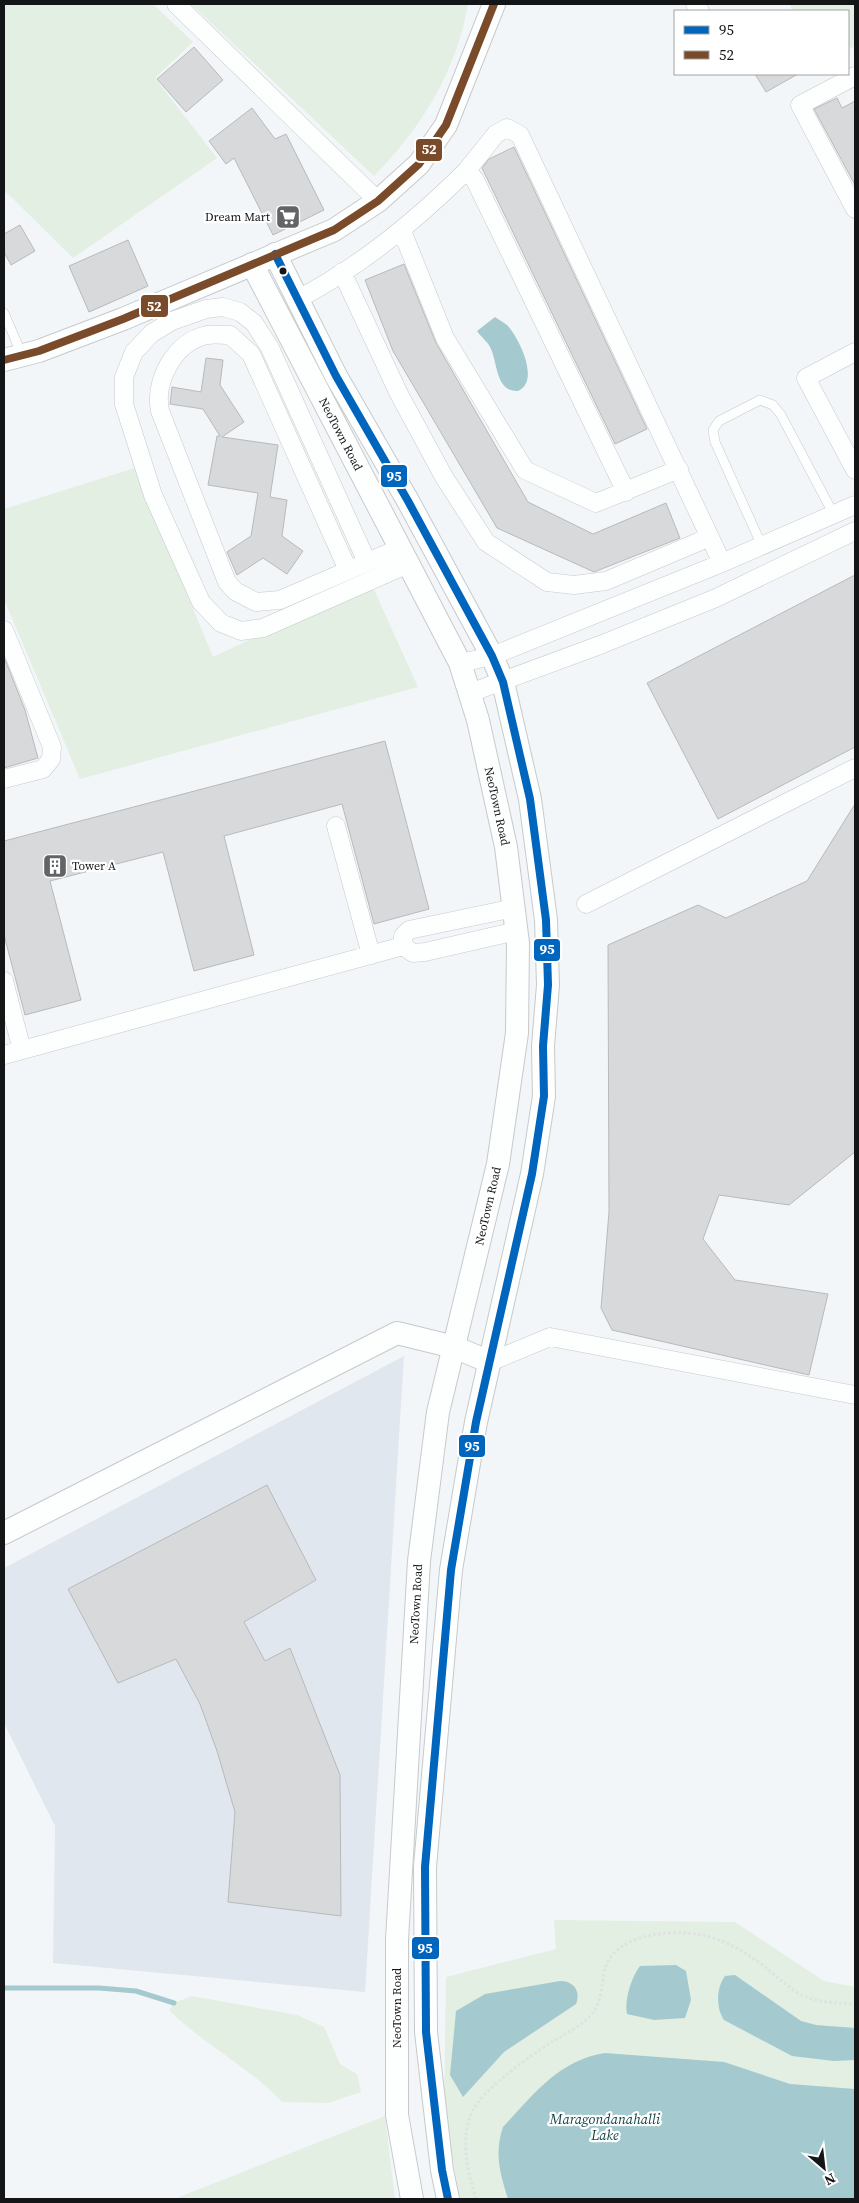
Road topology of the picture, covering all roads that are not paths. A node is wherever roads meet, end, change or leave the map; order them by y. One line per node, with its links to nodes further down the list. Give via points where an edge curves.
1 (176, 4): 5 (street)
2 (494, 4): 5 (street, via 446,126 420,164)
3 (855, 76): 6 (street, via 800,105)
4 (467, 170): 7 (street); 15 (street, via 496,134 507,128 520,135); 17 (street, via 475,180)
5 (378, 201): 8 (street, via 334,230)
6 (855, 209)
7 (402, 231): 10 (street); 17 (street, via 446,338 525,470 596,503)
8 (275, 254): 9 (street); 11 (street, NeoTown Road)
9 (252, 264): 14 (street, via 123,319); 23 (street, NeoTown Road)
10 (342, 272): 11 (street); 21 (street, via 398,394 444,477 486,542 547,582 574,586 606,581)
11 (301, 291): 28 (street, NeoTown Road, via 336,376)
12 (4, 313): 14 (lane)
13 (855, 352): 16 (street, via 806,378)
14 (13, 358)
15 (679, 469): 17 (street); 21 (street)
16 (855, 470)
17 (626, 492)
18 (855, 505): 19 (street)
19 (834, 515): 22 (street); 22 (lane, via 773,404 760,400 719,421 713,430 715,442)
20 (855, 531): 30 (street, via 716,598)
21 (712, 541): 25 (street)
22 (762, 546): 25 (street)
23 (404, 556): 24 (street); 24 (street, via 263,628 240,631 221,624 201,602 193,584 154,495 124,404 124,377 134,352 152,333 172,321 206,309 224,307 240,312 254,322 270,348); 29 (street, NeoTown Road)
24 (367, 562): 26 (street)
25 (722, 563): 28 (street)
26 (348, 570): 26 (street, via 280,600 268,602 246,598 227,582 157,397 169,362 192,341 208,335 230,335 251,354)
27 (6, 642): 33 (street, via 52,746 51,759 43,769)
28 (492, 656): 29 (street); 30 (street, NeoTown Road)
29 (460, 664): 31 (street, NeoTown Road)
30 (503, 682): 31 (street); 44 (street, NeoTown Road, via 530,799 546,920 548,985 543,1046 544,1096 532,1174)
31 (470, 693): 36 (street, NeoTown Road, via 506,847)
32 (855, 768): 35 (street)
33 (4, 779)
34 (336, 826): 39 (street)
35 (586, 904)
36 (514, 908): 37 (street, NeoTown Road); 38 (street, via 409,930 404,936)
37 (517, 931): 38 (street, via 425,952 413,953); 43 (street, NeoTown Road, via 517,1033 498,1164)
38 (403, 946): 39 (street)
39 (371, 955): 41 (street)
40 (4, 982): 41 (street)
41 (22, 1050): 42 (street)
42 (4, 1055)
43 (454, 1347): 44 (street); 46 (street, via 397,1332); 47 (street, NeoTown Road, via 438,1412 419,1561 397,1940 397,2114)
44 (490, 1362): 45 (street, via 550,1337); 48 (street, NeoTown Road, via 476,1422 451,1570 426,1866 426,2032)
45 (855, 1395)
46 (4, 1533)
47 (412, 2199)
48 (448, 2199)

